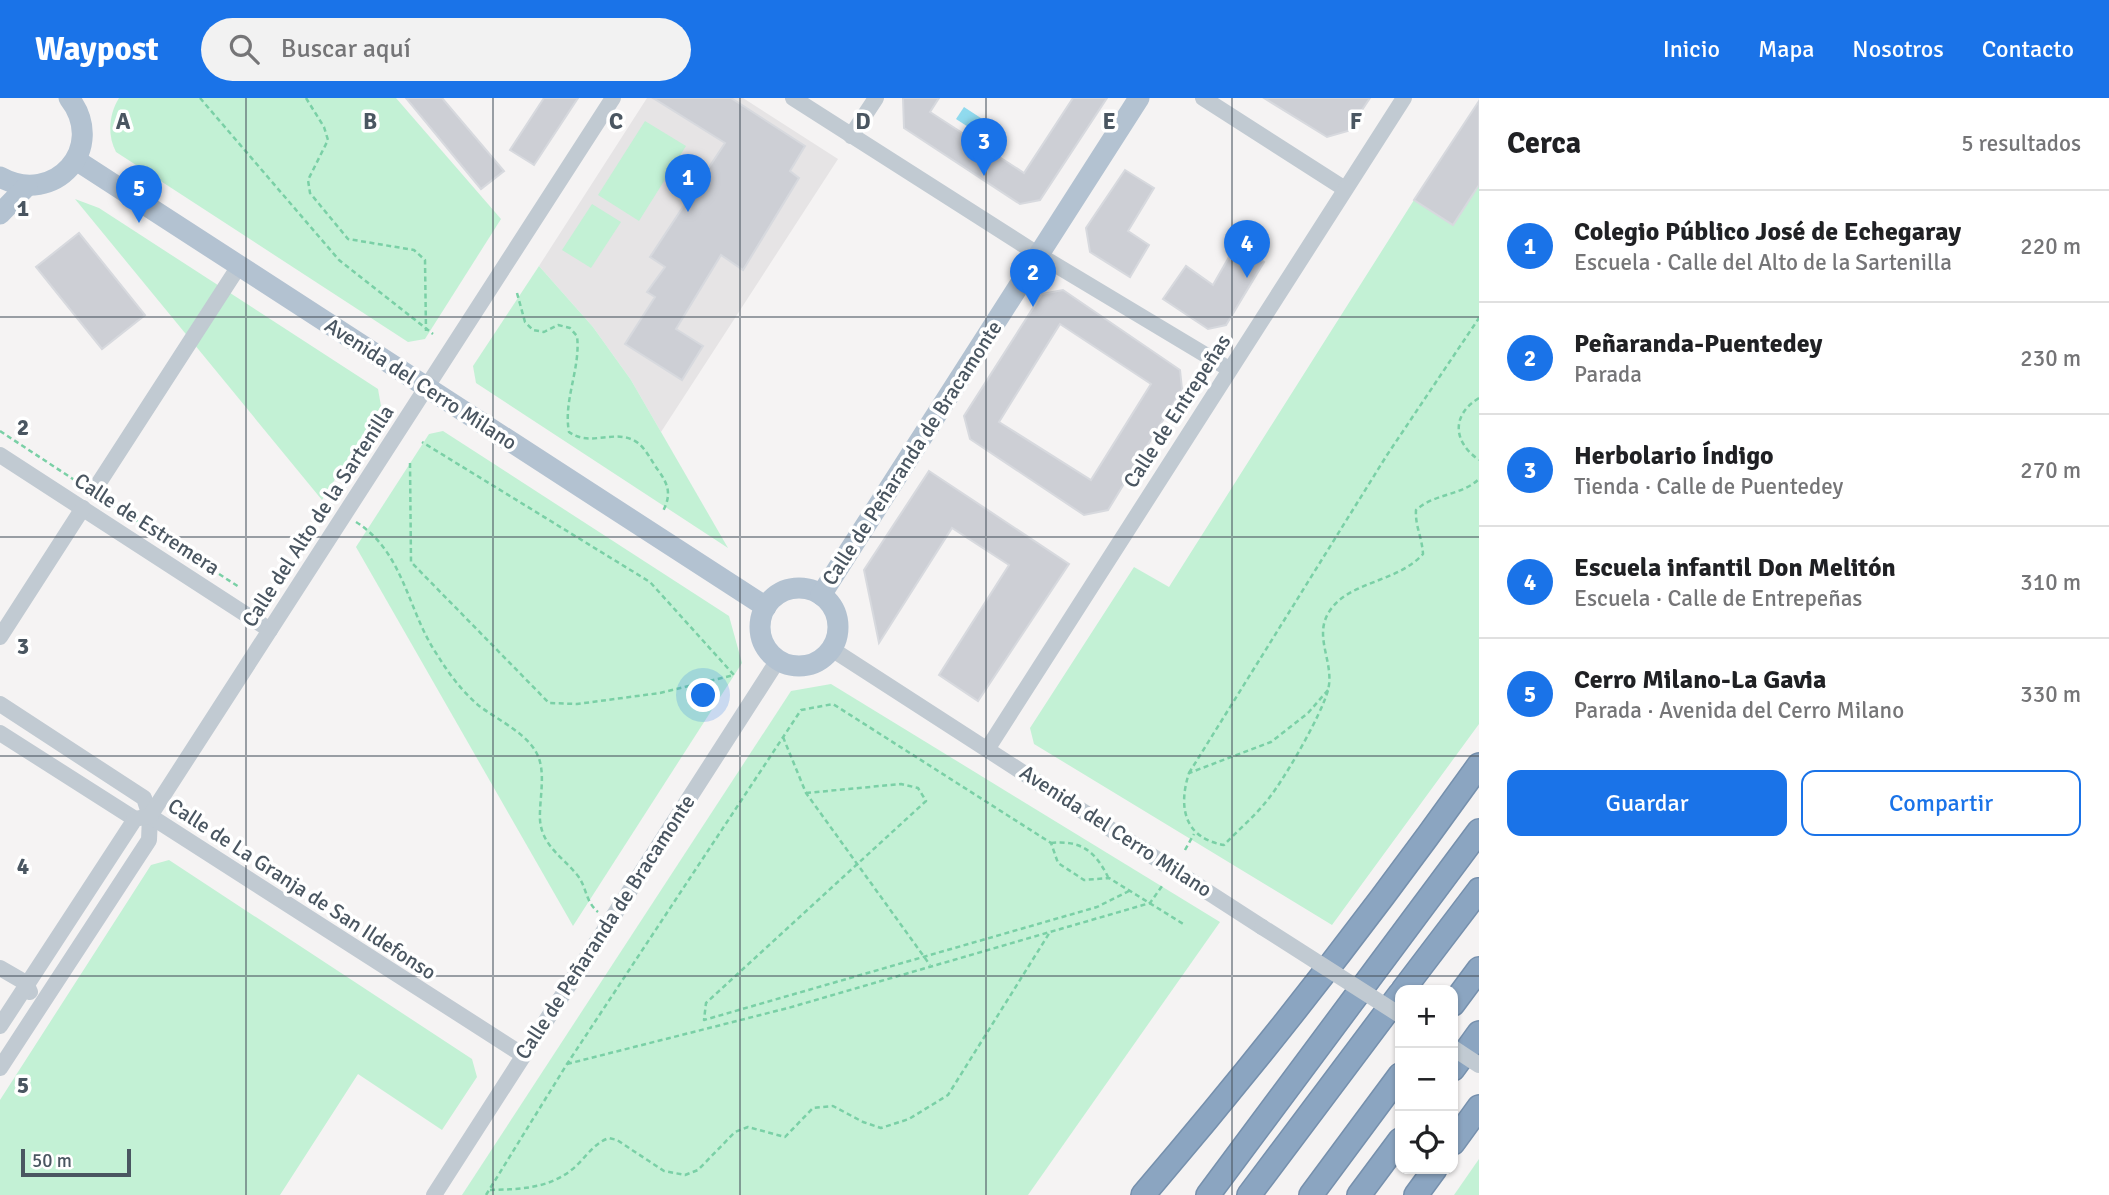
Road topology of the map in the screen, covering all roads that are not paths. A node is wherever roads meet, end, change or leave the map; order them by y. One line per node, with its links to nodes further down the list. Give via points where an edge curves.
1 (613, 98): 17 (street, Calle del Alto de la Sartenilla)
2 (793, 98): 8 (street)
3 (876, 98): 8 (street)
4 (1139, 98): 14 (main road, Calle de Peñaranda de Bracamonte)
5 (1203, 98): 12 (street)
6 (1404, 98): 12 (street, Calle de Entrepeñas)
7 (76, 102): 9 (main road, via 83,134)
8 (851, 136): 14 (street)
9 (76, 160): 11 (main road, via 46,184); 15 (main road, Avenida del Cerro Milano)
10 (0, 177): 11 (main road)
11 (27, 186): 13 (main road)
12 (1345, 189): 16 (street, Calle de Entrepeñas)
13 (0, 215)
14 (1039, 255): 16 (street); 21 (main road, Calle de Peñaranda de Bracamonte)
15 (239, 266): 17 (main road, Avenida del Cerro Milano); 19 (street)
16 (1228, 369): 29 (street, Calle de Entrepeñas)
17 (426, 388): 22 (main road, Avenida del Cerro Milano); 23 (street, Calle del Alto de la Sartenilla)
18 (0, 455): 20 (street, Calle de Estremera)
19 (93, 492)
20 (83, 508): 23 (street, Calle de Estremera); 24 (street)
21 (821, 595): 22 (main road, via 810,590 785,591); 25 (main road, via 837,620)
22 (766, 607): 26 (main road, via 761,617 763,640)
23 (271, 630): 31 (street, Calle del Alto de la Sartenilla)
24 (0, 637)
25 (831, 648): 26 (main road, via 811,664 788,665); 29 (street, Avenida del Cerro Milano)
26 (778, 660): 46 (street, Calle de Peñaranda de Bracamonte)
27 (0, 704): 31 (street, Calle de La Granja de San Ildefonso, via 144,798)
28 (0, 733): 31 (street, Calle de La Granja de San Ildefonso)
29 (988, 748): 42 (street, Avenida del Cerro Milano, bridge)
30 (1479, 765): 57 (highway, via 1356,936)
31 (142, 817): 36 (street, Calle del Alto de la Sartenilla); 41 (street, Calle del Alto de la Sartenilla, via 149,840); 46 (street, Calle de La Granja de San Ildefonso)
32 (1479, 831): 51 (highway)
33 (1479, 890): 37 (highway)
34 (0, 968): 36 (street)
35 (1479, 969): 38 (highway)
36 (26, 983): 39 (street, Calle del Alto de la Sartenilla); 41 (street)
37 (1408, 985)
38 (1458, 997)
39 (7, 1001): 41 (street); 43 (street, Calle del Alto de la Sartenilla)
40 (1395, 1002): 60 (highway)
41 (37, 1008): 49 (street, Calle del Alto de la Sartenilla)
42 (1395, 1012)
43 (0, 1026)
44 (1479, 1033): 47 (highway)
45 (1458, 1051): 48 (street, bridge)
46 (523, 1055): 56 (street, Calle de Peñaranda de Bracamonte)
47 (1458, 1062)
48 (1479, 1065)
49 (0, 1068)
50 (1395, 1082): 61 (highway)
51 (1280, 1098): 58 (highway); 59 (highway)
52 (1479, 1107): 53 (highway)
53 (1458, 1136)
54 (1395, 1147): 62 (highway)
55 (1431, 1174): 63 (highway)
56 (434, 1195)
57 (1143, 1195)
58 (1199, 1195)
59 (1208, 1195)
60 (1249, 1195)
61 (1311, 1195)
62 (1360, 1195)
63 (1416, 1195)

